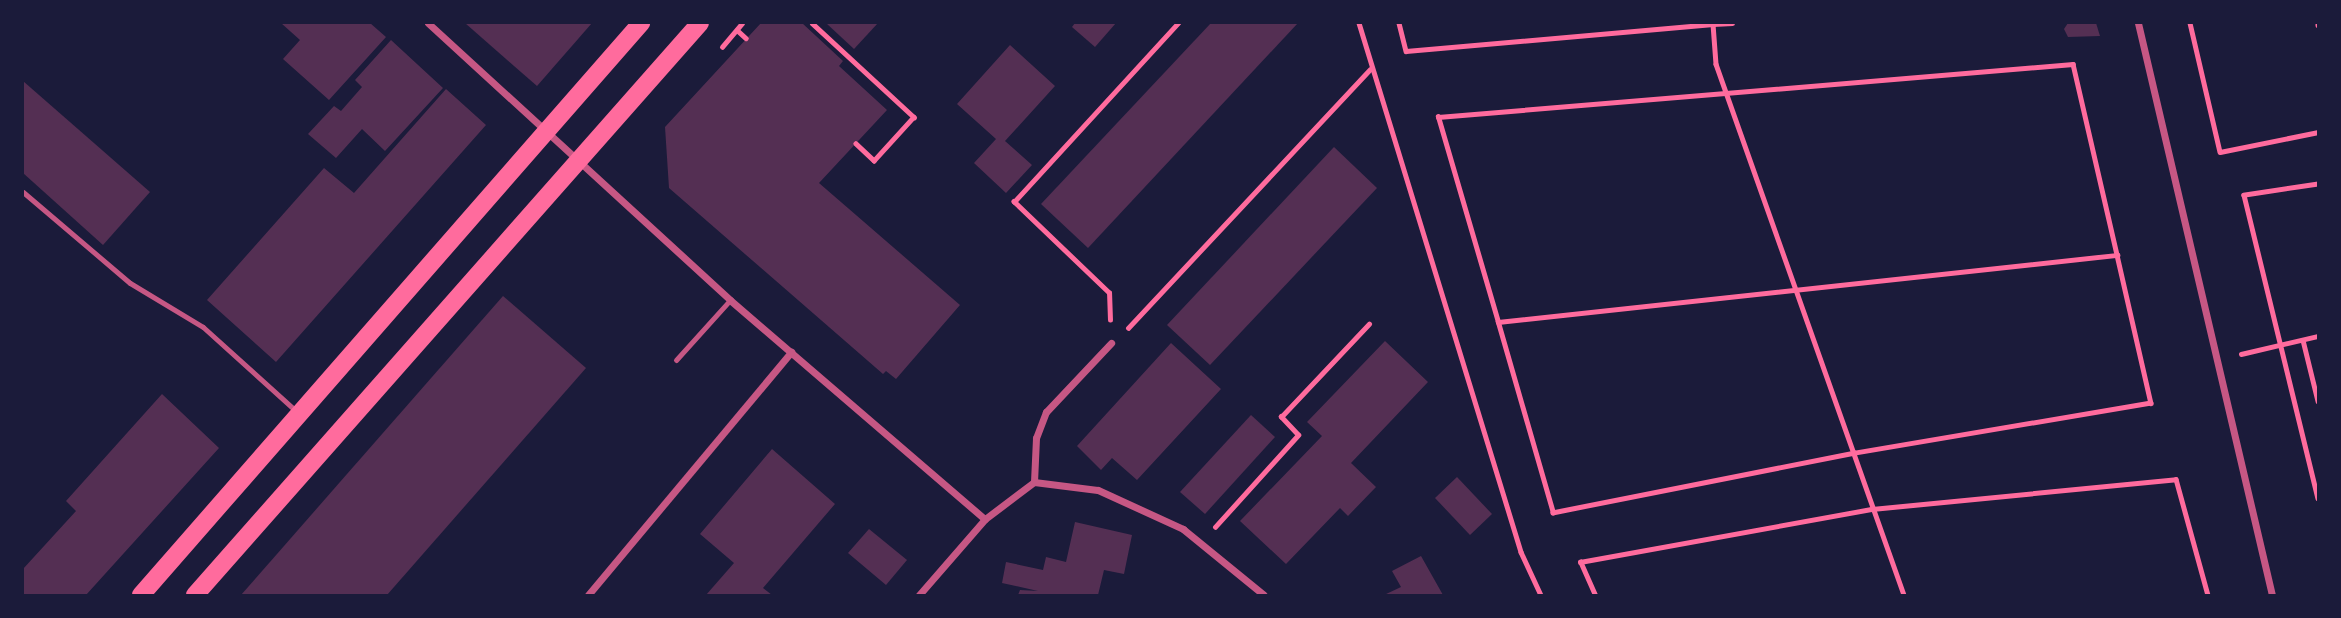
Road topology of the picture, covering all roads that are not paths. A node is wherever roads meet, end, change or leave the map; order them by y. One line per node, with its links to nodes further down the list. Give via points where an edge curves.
1 (428, 23): 5 (street)
2 (641, 23): 5 (main road)
3 (700, 23): 6 (main road)
4 (2138, 23): 20 (street)
5 (548, 129): 6 (street); 12 (main road)
6 (579, 157): 8 (street); 16 (main road)
7 (23, 191): 12 (lane, via 130,283 203,327)
8 (730, 300): 10 (street); 11 (lane)
9 (1111, 342): 13 (street, via 1046,412 1036,438)
10 (791, 352): 14 (street); 17 (street)
11 (676, 360)
12 (300, 414): 15 (main road)
13 (1034, 482): 14 (street); 19 (street, via 1098,490 1183,529)
14 (985, 519): 18 (street)
15 (141, 595)
16 (195, 595)
17 (588, 595)
18 (919, 595)
19 (1264, 595)
20 (2272, 595)

